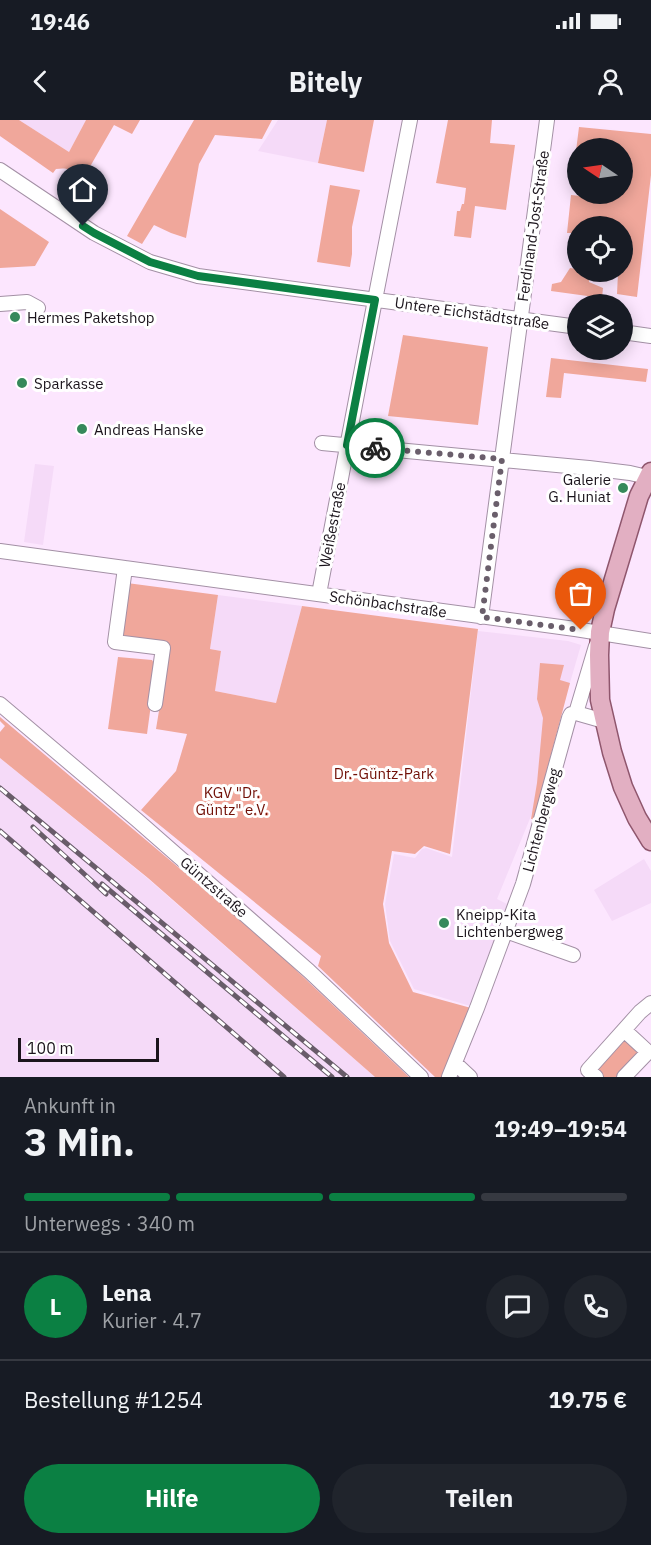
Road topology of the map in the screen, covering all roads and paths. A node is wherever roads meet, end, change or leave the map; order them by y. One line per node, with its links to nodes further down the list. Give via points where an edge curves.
1 (410, 120): 4 (street, Weißestraße)
2 (547, 120): 7 (street, Ferdinand-Jost-Straße)
3 (0, 170): 4 (street, Untere Eichstädtstraße, via 94,233 150,262 198,276)
4 (375, 300): 7 (street, Untere Eichstädtstraße); 12 (street, Weißestraße)
5 (0, 304): 6 (street, via 27,303)
6 (38, 308)
7 (520, 320): 8 (street, Untere Eichstädtstraße); 13 (street, Ferdinand-Jost-Straße)
8 (567, 326)
9 (633, 334): 10 (street)
10 (651, 336)
11 (322, 443): 12 (street)
12 (347, 445): 13 (street); 17 (street, Weißestraße)
13 (502, 459): 14 (street); 18 (street, Ferdinand-Jost-Straße)
14 (650, 476): 19 (main road, via 639,496)
15 (0, 551): 16 (street, Schönbachstraße)
16 (125, 568): 17 (street, Schönbachstraße); 22 (street, via 115,642 163,648)
17 (319, 594): 18 (street, Schönbachstraße)
18 (482, 617): 19 (street, Schönbachstraße)
19 (600, 632): 20 (street, Schönbachstraße); 23 (street, Lichtenbergweg); 24 (main road, via 599,681)
20 (651, 641)
21 (0, 704): 31 (street, Güntzstraße, via 309,971)
22 (155, 704)
23 (576, 713): 24 (street); 26 (street, Lichtenbergweg, via 569,718)
24 (604, 721): 25 (main road, via 623,786)
25 (651, 841)
26 (506, 931): 27 (street); 30 (street, Lichtenbergweg)
27 (573, 955)
28 (651, 1003): 29 (street)
29 (624, 1030): 34 (street, via 588,1070); 35 (street, via 648,1052)
30 (455, 1063): 32 (street, Lichtenbergweg); 33 (street)
31 (421, 1077)
32 (449, 1077)
33 (470, 1077)
34 (596, 1077)
35 (624, 1077)

